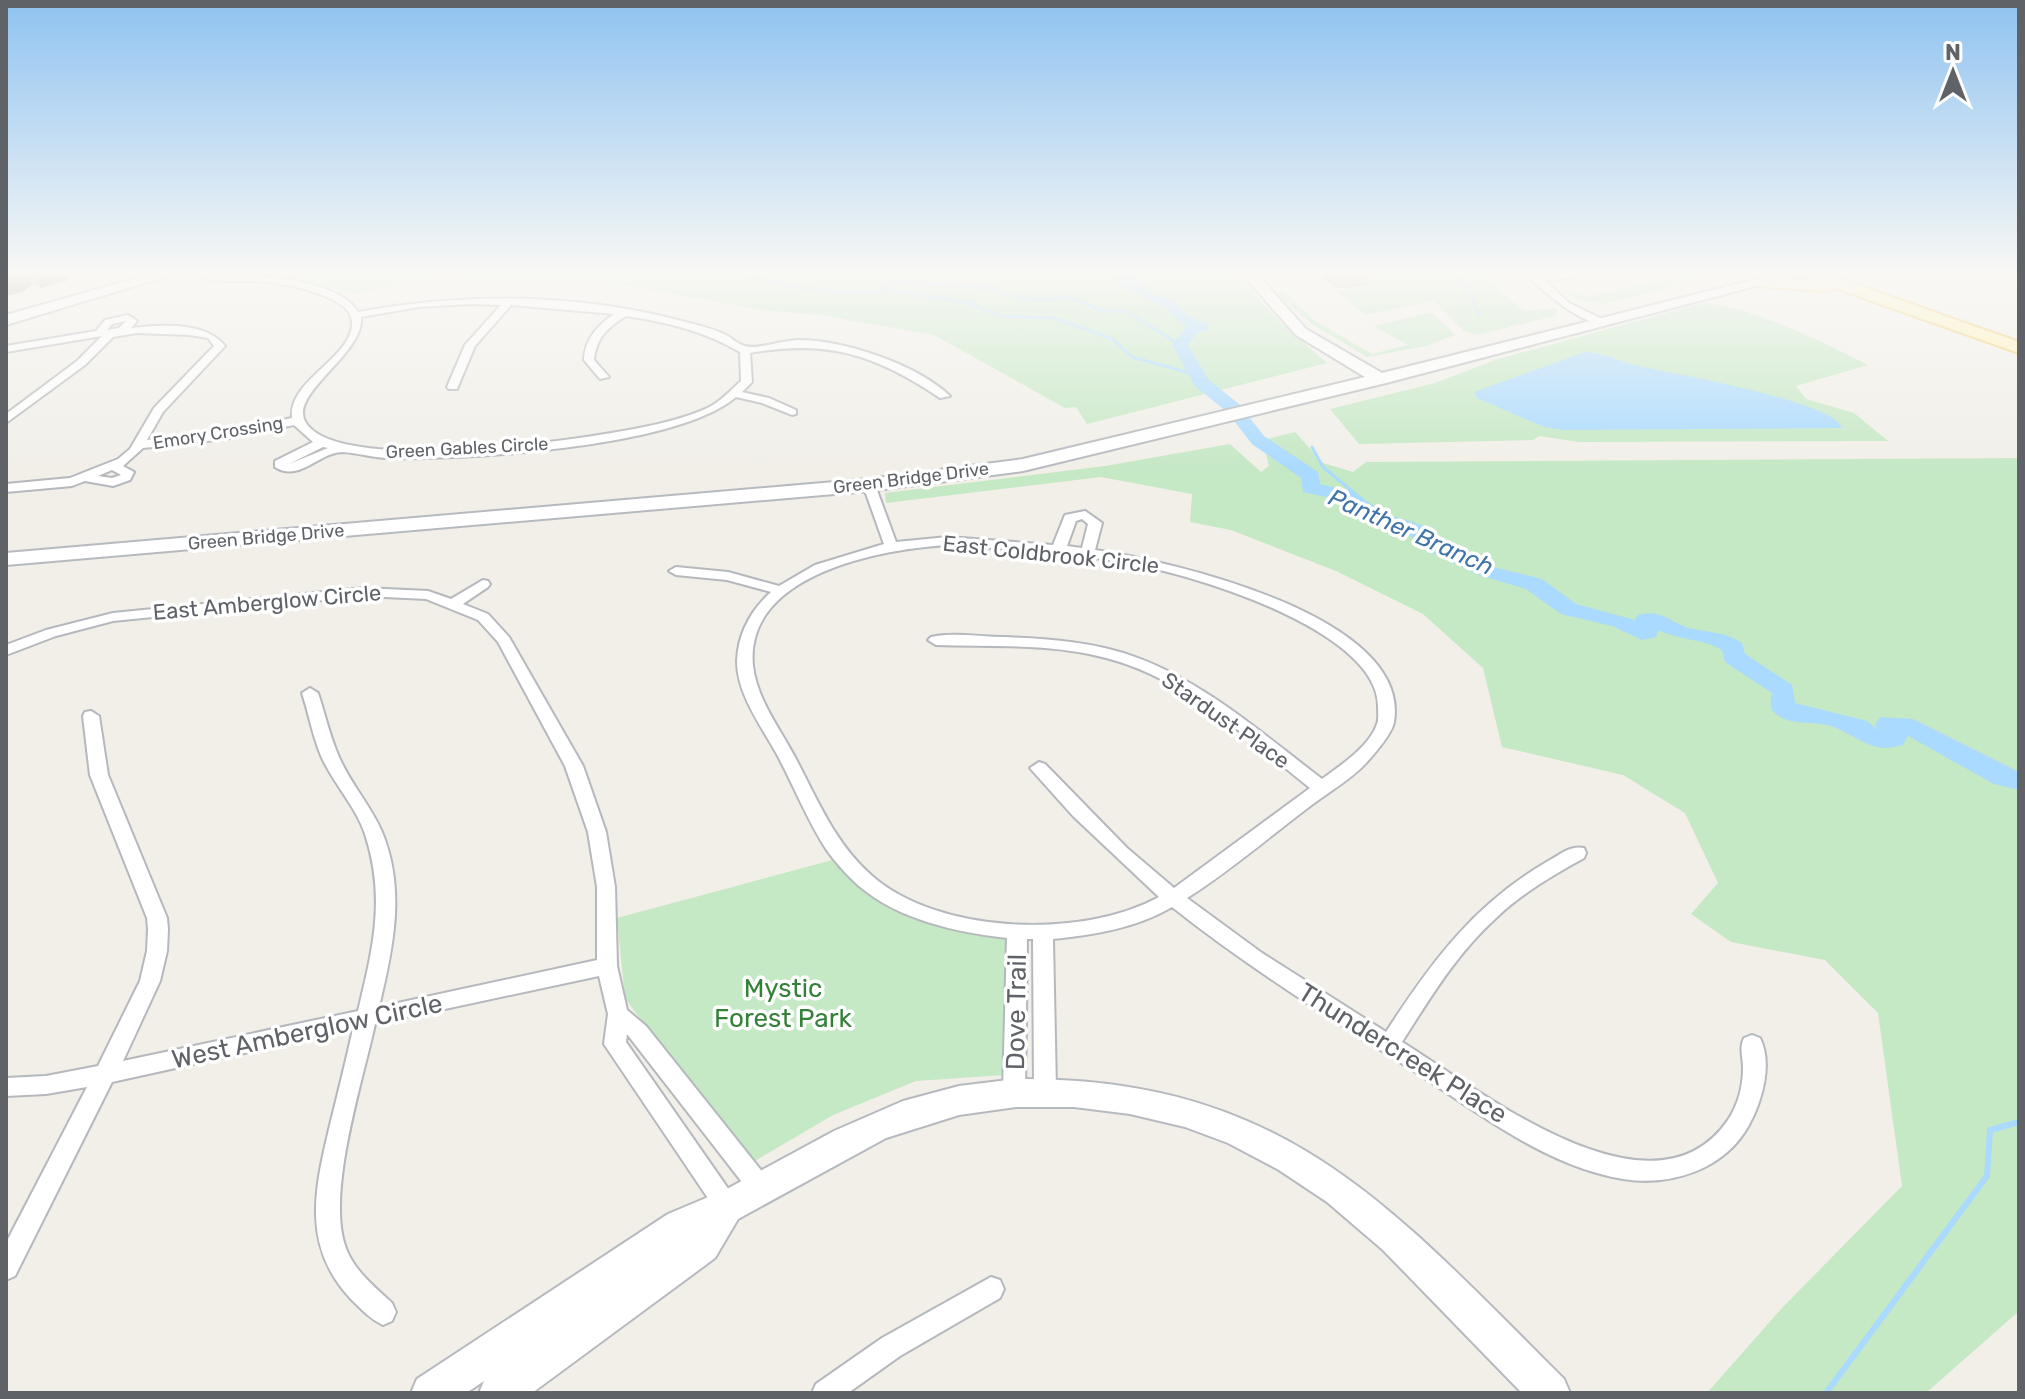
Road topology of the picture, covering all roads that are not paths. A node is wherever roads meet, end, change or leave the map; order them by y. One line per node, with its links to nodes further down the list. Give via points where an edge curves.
1 (77, 339): 12 (street)
2 (105, 339): 20 (street)
3 (215, 339): 24 (street, via 220,350 158,410)
4 (353, 339): 21 (street, via 300,400)
5 (475, 339): 16 (street)
6 (595, 339): 15 (street, via 589,360)
7 (726, 339): 13 (street)
8 (1311, 339): 14 (main road)
9 (1513, 339): 14 (main road, Green Bridge Drive)
10 (1994, 339): 11 (main road)
11 (2019, 348)
12 (6, 349)
13 (745, 351): 17 (street, via 751,369); 18 (street, via 794,343 823,345 891,366)
14 (1380, 373): 22 (main road, Green Bridge Drive)
15 (604, 377)
16 (453, 387)
17 (735, 394): 19 (street); 25 (street, Green Gables Circle, via 695,418 632,435 415,454)
18 (944, 396)
19 (792, 412)
20 (6, 420)
21 (299, 420): 23 (street, Green Gables Circle, via 308,434); 24 (street, Emory Crossing)
22 (1184, 421): 26 (main road, Green Bridge Drive); 27 (main road, Green Bridge Drive, via 1023,465)
23 (323, 442): 25 (street, Green Gables Circle); 25 (street, via 279,464 299,466)
24 (138, 445): 28 (street, via 114,467 128,472 126,477 113,482 87,478)
25 (339, 448)
26 (1014, 453): 27 (main road, via 873,477); 29 (main road, Green Bridge Drive, via 866,473)
27 (869, 485): 30 (street); 33 (main road, Green Bridge Drive)
28 (6, 488)
29 (6, 545)
30 (891, 546): 31 (street, East Coldbrook Circle, via 948,541); 36 (street, East Coldbrook Circle, via 828,564)
31 (1058, 551): 32 (street, East Coldbrook Circle); 32 (street, via 1070,518 1085,515 1095,523)
32 (1087, 554): 43 (street, East Coldbrook Circle, via 1150,563 1229,585 1329,631 1362,654 1383,683 1387,724 1369,752)
33 (6, 559)
34 (676, 571): 36 (street, via 728,576)
35 (483, 584): 37 (street)
36 (782, 591): 46 (street, East Coldbrook Circle, via 751,630 746,675 842,857 880,890 931,915)
37 (455, 603): 39 (street, East Amberglow Circle, via 385,591 154,611 72,627); 48 (street, East Amberglow Circle, via 474,610 499,631 574,766 603,864)
38 (936, 640): 43 (street, Stardust Place, via 1053,645 1129,660 1189,691)
39 (6, 650)
40 (310, 693): 50 (street, via 330,757 373,832 385,880 384,943)
41 (91, 716): 53 (street, via 99,775 157,918 160,943 149,987)
42 (1039, 768): 45 (street, Thundercreek Place, via 1105,841)
43 (1322, 788): 45 (street, East Coldbrook Circle)
44 (1577, 853): 52 (street, via 1533,878 1475,923 1436,971)
45 (1172, 899): 47 (street, East Coldbrook Circle, via 1126,919); 52 (street, Thundercreek Place, via 1261,965)
46 (1017, 931): 47 (street, East Coldbrook Circle); 55 (street, Dove Trail)
47 (1043, 932): 55 (street, Dove Trail)
48 (607, 966): 49 (street, East Amberglow Circle); 50 (street, West Amberglow Circle)
49 (618, 1014): 56 (street, via 639,1032); 57 (street, East Amberglow Circle, via 615,1044)
50 (366, 1020): 53 (street, West Amberglow Circle); 60 (street, via 328,1182 328,1232 334,1257 355,1287)
51 (1752, 1044): 52 (street, Thundercreek Place, via 1755,1080 1739,1125 1696,1161 1659,1171 1614,1168 1569,1154)
52 (1389, 1045)
53 (106, 1074): 54 (street, West Amberglow Circle); 58 (street)
54 (6, 1087)
55 (1030, 1091): 56 (main road, via 905,1116 857,1134); 64 (main road, via 1092,1093 1182,1111 1293,1161 1382,1225)
56 (760, 1187): 57 (main road)
57 (726, 1210): 61 (main road, via 681,1226); 62 (main road, via 702,1246)
58 (6, 1268)
59 (991, 1289): 63 (street)
60 (383, 1312)
61 (431, 1393)
62 (499, 1393)
63 (825, 1393)
64 (1550, 1393)

